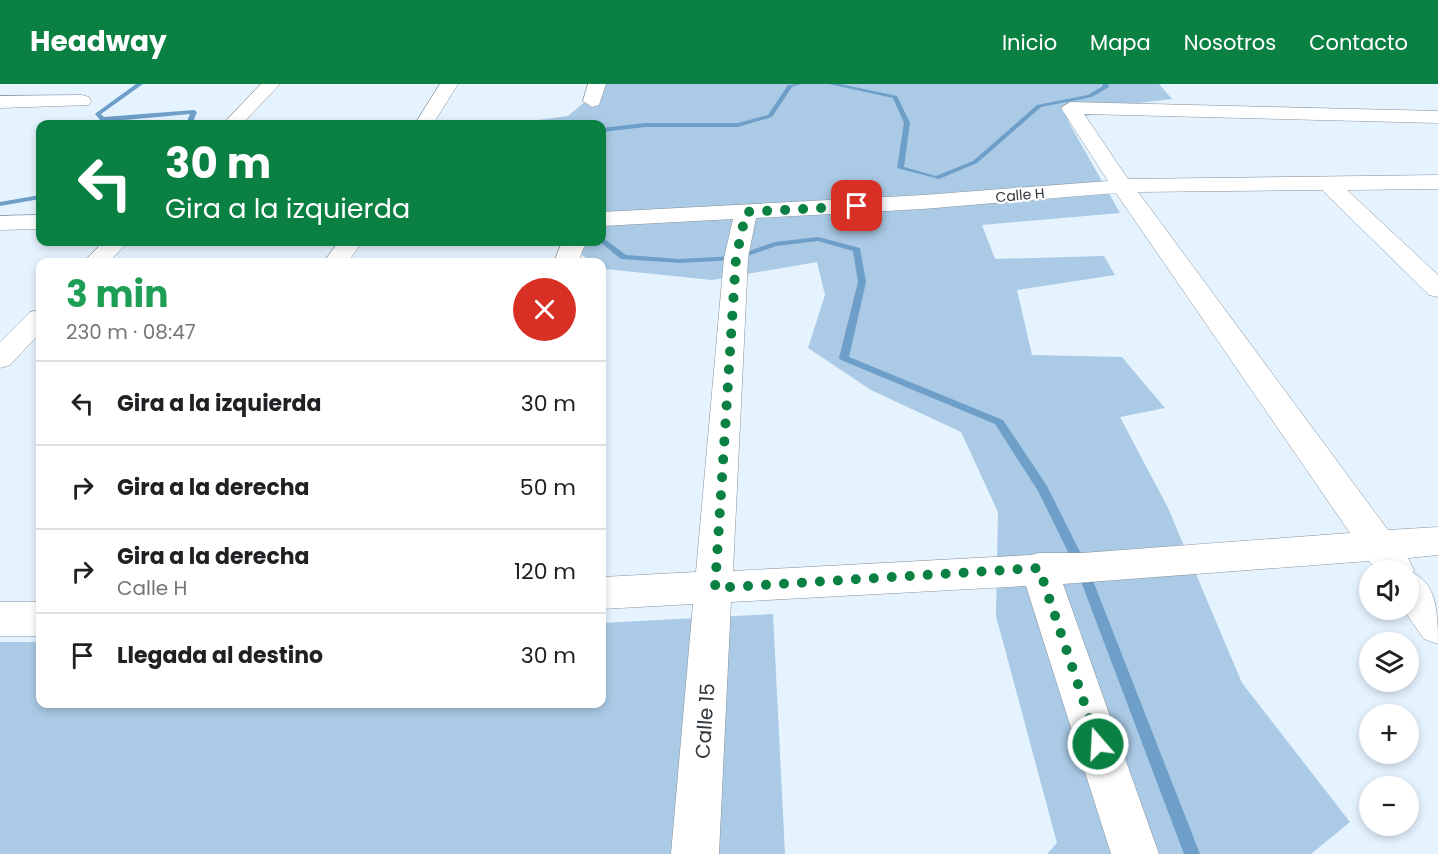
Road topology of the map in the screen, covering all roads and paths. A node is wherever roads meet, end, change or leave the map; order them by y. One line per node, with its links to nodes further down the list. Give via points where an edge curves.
1 (271, 84): 7 (street)
2 (449, 84): 8 (street)
3 (82, 101): 4 (street)
4 (0, 102)
5 (1415, 117): 6 (street); 9 (street); 12 (street, via 1154,101 1070,108)
6 (1438, 117)
7 (236, 120)
8 (426, 120)
9 (1438, 133)
10 (1438, 182): 11 (street, Calle H)
11 (1328, 184): 12 (street, Calle H); 19 (street)
12 (1122, 186): 13 (street, Calle H); 23 (street)
13 (746, 212): 14 (street, Calle H); 25 (street, Calle 15, via 736,258)
14 (606, 219)
15 (36, 222): 16 (street)
16 (0, 223)
17 (112, 246): 18 (street)
18 (100, 258)
19 (1438, 289)
20 (36, 322): 21 (street)
21 (0, 358)
22 (1438, 542): 23 (street)
23 (1387, 558): 24 (street)
24 (1039, 568): 25 (street); 32 (street)
25 (715, 588): 26 (street); 31 (street, Calle 15)
26 (606, 592)
27 (1419, 602): 30 (street)
28 (0, 619): 29 (street)
29 (36, 619)
30 (1438, 627)
31 (695, 854)
32 (1136, 854)

